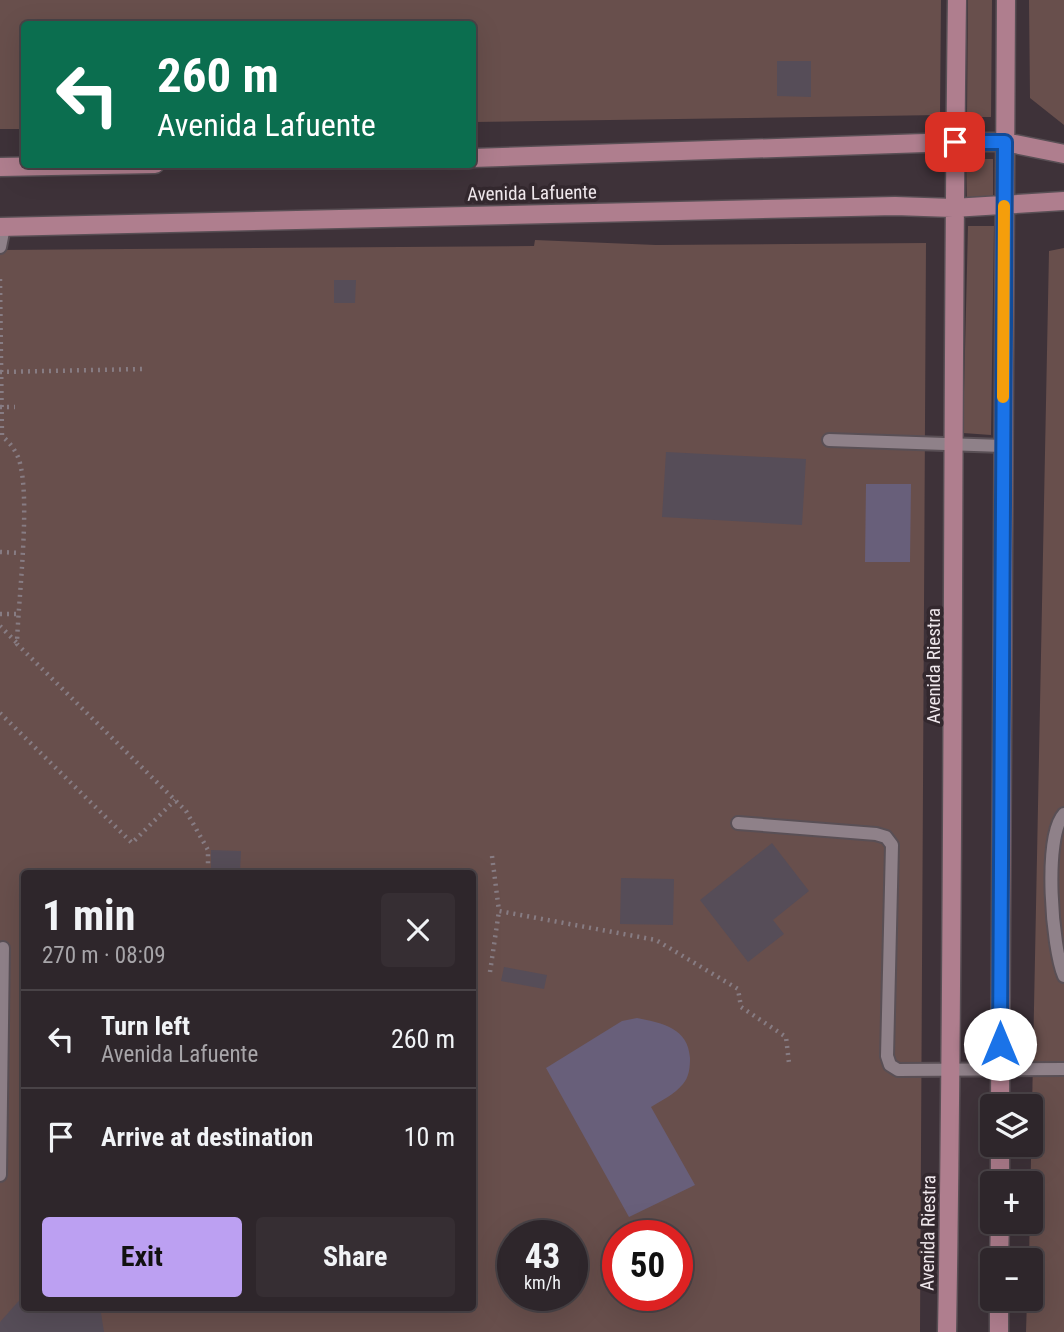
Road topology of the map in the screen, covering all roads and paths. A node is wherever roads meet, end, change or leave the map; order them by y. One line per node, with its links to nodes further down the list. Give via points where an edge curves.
1 (957, 0): 3 (main road, Avenida Riestra)
2 (1006, 0): 4 (main road)
3 (955, 142): 4 (main road, Avenida Lafuente); 6 (main road, Avenida Lafuente); 11 (main road, Avenida Riestra)
4 (1005, 142): 5 (main road, Avenida Lafuente); 10 (main road)
5 (1064, 154)
6 (476, 158)
7 (0, 167): 8 (main road)
8 (21, 167)
9 (1064, 201): 10 (main road, Avenida Lafuente)
10 (1004, 205): 11 (main road, Avenida Lafuente); 21 (main road)
11 (953, 208): 12 (main road, Avenida Lafuente); 20 (main road, Avenida Riestra)
12 (2, 227): 13 (lane)
13 (0, 247)
14 (0, 279): 16 (path)
15 (142, 369): 16 (path)
16 (0, 372): 23 (path, via 2,436 19,459 23,491)
17 (0, 407): 18 (path, bridge)
18 (15, 407)
19 (829, 440): 20 (lane)
20 (955, 445): 21 (lane); 40 (main road, Avenida Riestra)
21 (1003, 446): 41 (main road)
22 (0, 552): 23 (path)
23 (21, 552): 25 (path)
24 (0, 614): 25 (path)
25 (18, 614): 27 (path)
26 (0, 626): 27 (path)
27 (17, 644): 29 (path)
28 (0, 713): 29 (path, via 132,843)
29 (175, 800): 33 (path, via 208,850)
30 (1064, 814): 37 (lane, via 1054,830 1053,933)
31 (738, 823): 40 (lane, via 886,837 892,845 887,1056 898,1070)
32 (492, 856): 34 (path)
33 (208, 870)
34 (499, 911): 36 (path); 38 (path, via 656,940 738,989 741,1007 786,1037)
35 (3, 948): 43 (lane)
36 (490, 972)
37 (1064, 976)
38 (789, 1063)
39 (1064, 1069): 41 (lane)
40 (951, 1071): 41 (lane); 45 (main road, Avenida Riestra)
41 (1000, 1071): 42 (main road)
42 (1000, 1094)
43 (0, 1175)
44 (999, 1311): 46 (main road)
45 (947, 1332)
46 (999, 1332)

